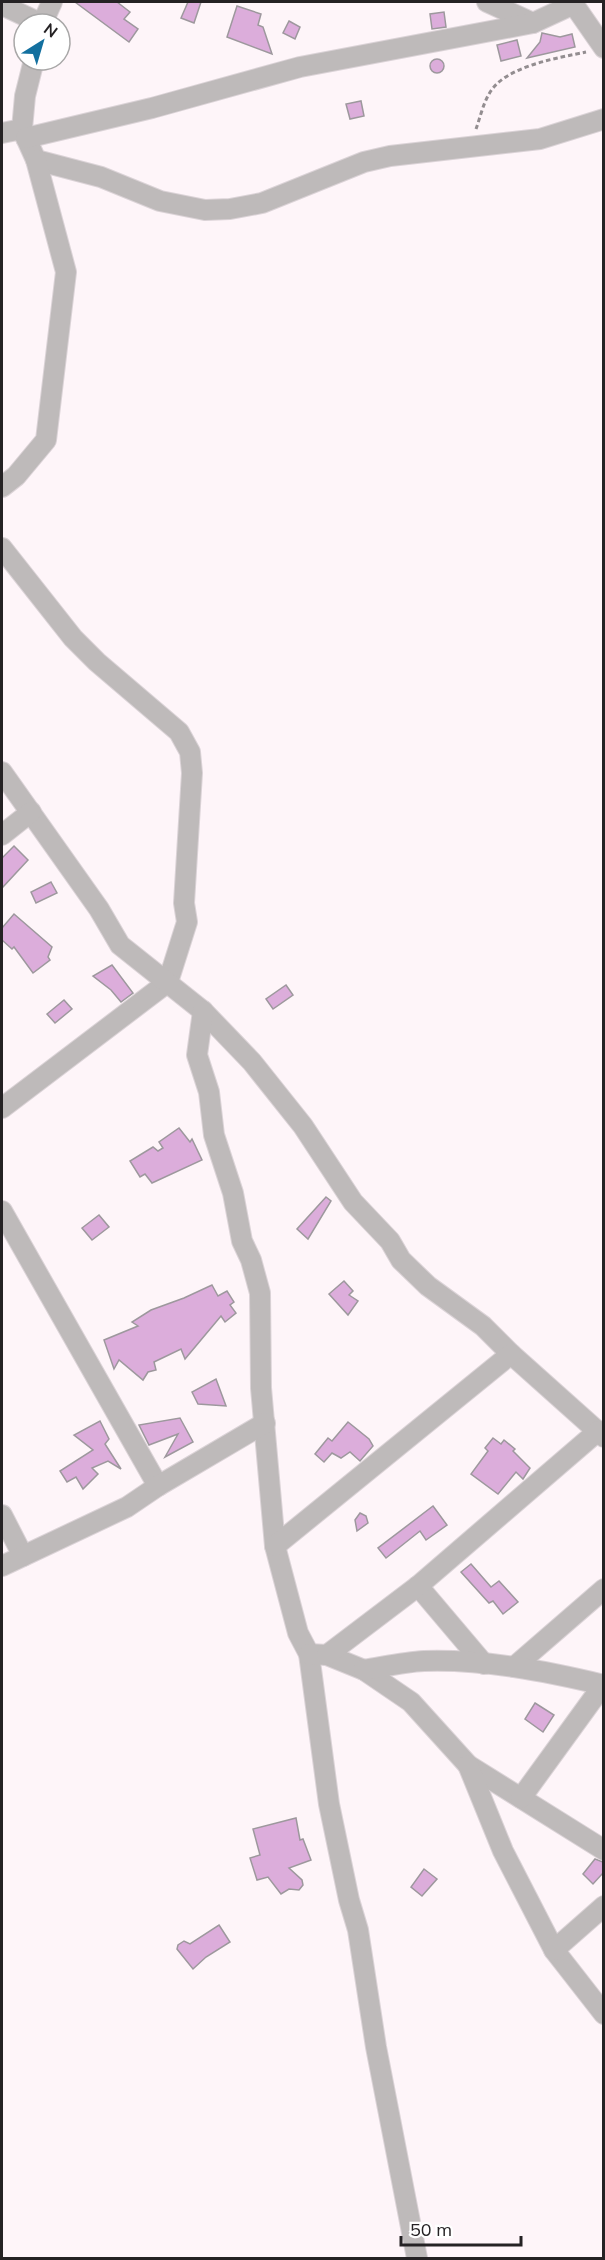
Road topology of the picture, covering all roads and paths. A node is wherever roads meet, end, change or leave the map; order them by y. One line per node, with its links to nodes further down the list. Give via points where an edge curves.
1 (487, 2): 5 (street)
2 (573, 3): 5 (street); 6 (street)
3 (2, 5): 4 (street)
4 (17, 12)
5 (533, 23): 10 (street, via 300,67 152,108)
6 (603, 47): 11 (path, via 536,63 509,75 490,92)
7 (31, 72): 10 (street, via 25,96)
8 (603, 119): 11 (street, via 540,139)
9 (2, 133): 10 (street)
10 (24, 134): 12 (street)
11 (473, 148): 12 (street, via 364,162 262,203 222,210 160,201 101,177)
12 (36, 160): 13 (street, via 66,272 46,440)
13 (2, 487)
14 (2, 549): 18 (street, via 73,638 179,732 190,752 184,903 187,922)
15 (2, 772): 16 (street)
16 (31, 812): 17 (street); 18 (street, via 120,945)
17 (2, 834)
18 (168, 982): 19 (street); 20 (street)
19 (203, 1011): 22 (street, via 282,1098 353,1202 390,1241 401,1260 428,1286 483,1326); 23 (street, via 197,1055 242,1241 260,1293)
20 (2, 1108)
21 (2, 1211): 25 (street)
22 (511, 1354): 24 (street); 27 (street)
23 (265, 1423): 25 (street); 27 (street)
24 (601, 1434): 30 (street)
25 (158, 1486): 28 (street, via 127,1507)
26 (2, 1515): 28 (street)
27 (275, 1546): 32 (street, via 298,1633)
28 (23, 1556): 29 (street)
29 (2, 1566)
30 (418, 1586): 32 (street); 33 (street)
31 (603, 1589): 34 (street)
32 (318, 1654): 35 (street); 43 (street, via 329,1804 358,1930)
33 (484, 1664): 34 (street); 35 (street, via 423,1661)
34 (514, 1666): 36 (street)
35 (364, 1670): 37 (street, via 411,1702)
36 (603, 1685): 38 (street)
37 (468, 1765): 38 (street); 41 (street, via 503,1851)
38 (521, 1798): 39 (street)
39 (603, 1850)
40 (603, 1906): 41 (street)
41 (554, 1950): 42 (street)
42 (603, 2014)
43 (417, 2259)

